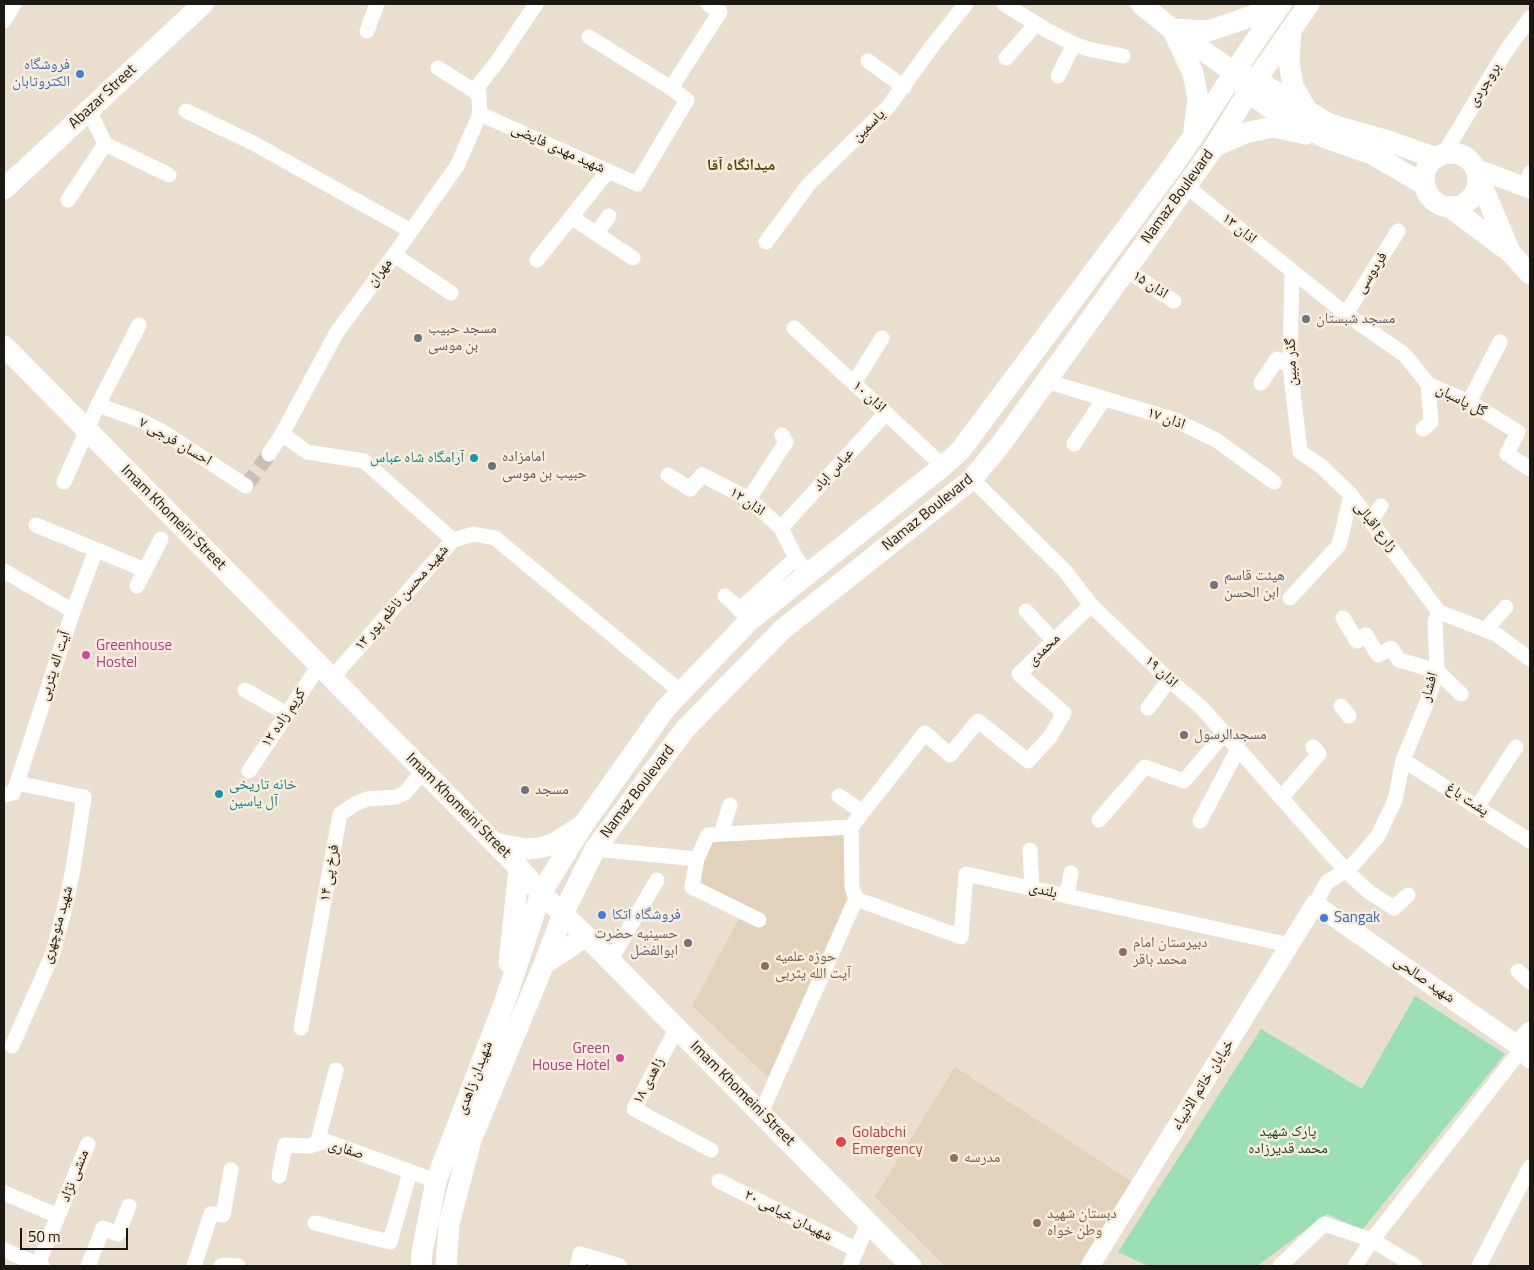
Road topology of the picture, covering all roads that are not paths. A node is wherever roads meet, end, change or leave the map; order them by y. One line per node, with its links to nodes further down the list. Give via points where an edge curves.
1 (14, 4): 12 (street)
2 (203, 4): 29 (main road, Abazar Street)
3 (377, 4): 16 (street)
4 (536, 4): 28 (street, via 478,86)
5 (708, 4): 27 (street, via 720,12)
6 (966, 4): 26 (street, یاسمین)
7 (1004, 4): 13 (street)
8 (1309, 4): 15 (main road, Namaz Boulevard)
9 (1280, 5): 14 (main road, via 1208,31); 23 (main road, Namaz Boulevard)
10 (1152, 7): 14 (main road)
11 (1530, 18): 37 (street, بروجردی)
12 (4, 21)
13 (1036, 24): 18 (street); 20 (street)
14 (1172, 29): 23 (main road); 33 (main road, via 1193,73 1198,99)
15 (1291, 29): 25 (main road, Namaz Boulevard); 31 (main road, via 1289,63 1292,86)
16 (367, 31)
17 (589, 37): 27 (street)
18 (1074, 44): 19 (street); 24 (street)
19 (1123, 56)
20 (1006, 58)
21 (868, 61): 26 (street)
22 (438, 68): 28 (street)
23 (1234, 73): 25 (main road); 33 (main road, Namaz Boulevard)
24 (1058, 76)
25 (1252, 86): 31 (main road); 34 (main road, via 1269,107); 36 (main road, Namaz Boulevard)
26 (904, 87): 52 (street, یاسمین, via 888,107 809,184)
27 (670, 88): 38 (street, شهید مهدی فایضی, via 687,100 637,184)
28 (479, 94): 32 (street)
29 (89, 110): 35 (street); 44 (main road, Abazar Street)
30 (186, 111): 49 (street, via 253,143)
31 (1308, 111): 37 (main road, via 1329,124)
32 (480, 114): 38 (street, شهید مهدی فایضی); 49 (street, مهران, via 457,166)
33 (1194, 135): 84 (main road, Namaz Boulevard, via 960,451)
34 (1326, 138): 36 (main road, via 1273,128 1246,133); 42 (main road, via 1372,154)
35 (105, 144): 40 (street); 45 (street)
36 (1215, 146): 43 (main road, Namaz Boulevard)
37 (1439, 156): 39 (main road, via 1458,154 1465,157); 42 (main road, via 1426,170)
38 (608, 171): 48 (street)
39 (1477, 172): 41 (street); 46 (main road, via 1478,188 1472,198 1462,206); 53 (main road)
40 (169, 175)
41 (1529, 183)
42 (1425, 185): 46 (main road, via 1434,201)
43 (1186, 186): 57 (main road, Namaz Boulevard); 58 (street, اذان ۱۳)
44 (4, 189)
45 (68, 200)
46 (1451, 208): 53 (main road)
47 (609, 216): 51 (street)
48 (571, 217): 51 (street); 56 (street)
49 (411, 231): 54 (street, مهران)
50 (1398, 231): 62 (street, فردوسی)
51 (596, 234): 55 (street)
52 (766, 242)
53 (1510, 252): 59 (main road)
54 (394, 255): 60 (street); 79 (street, مهران, via 336,332)
55 (633, 258)
56 (537, 260)
57 (1126, 270): 61 (street, اذان ۱۵); 69 (main road, Namaz Boulevard)
58 (1292, 272): 62 (street, گل پاسبان); 68 (street, گذر مبین)
59 (1530, 274)
60 (451, 293)
61 (1174, 301)
62 (1346, 314): 72 (street, گل پاسبان, via 1405,355)
63 (139, 325): 75 (street)
64 (794, 328): 70 (street, اذان ۱۰)
65 (882, 338): 70 (street)
66 (1500, 342): 74 (street)
67 (4, 346): 78 (main road, Imam Khomeini Street)
68 (1290, 366): 71 (street, via 1277,359); 82 (street, گذر مبین)
69 (1046, 381): 73 (street, اذان ۱۷); 87 (main road, Namaz Boulevard)
70 (854, 383): 76 (street, اذان ۱۰)
71 (1261, 383)
72 (1428, 384): 74 (street, گل پاسبان); 77 (street, via 1431,422)
73 (1104, 399): 81 (street); 89 (street, اذان ۱۷, via 1175,420 1216,440)
74 (1469, 402): 85 (street, گل پاسبان, via 1518,432 1507,454)
75 (98, 405): 78 (street); 90 (street, احسان فرجی ۷, via 160,430)
76 (886, 413): 84 (street, اذان ۱۰); 96 (street, عباس اباد)
77 (1423, 429)
78 (87, 430): 88 (street); 117 (main road, Imam Khomeini Street)
79 (282, 434): 83 (street, مهران); 98 (street, شهید محسن ناظم پور ۱۳, via 307,452 364,461)
80 (782, 435): 92 (street, via 786,442)
81 (1074, 444)
82 (1300, 452): 91 (street, زارع اقبالی, via 1321,466)
83 (269, 454)
84 (943, 466): 100 (main road, Namaz Boulevard)
85 (1530, 469)
86 (668, 475): 92 (street, اذان ۱۲, via 690,489 702,475)
87 (972, 479): 106 (street, اذان ۱۹, via 1066,571); 139 (main road, Namaz Boulevard, via 783,629 685,729)
88 (64, 482)
89 (1274, 482)
90 (246, 486)
91 (1351, 495): 94 (street, زارع اقبالی); 105 (street, via 1340,545)
92 (749, 499): 96 (street, اذان ۱۲)
93 (1381, 506): 94 (street)
94 (1371, 520): 110 (street, زارع اقبالی)
95 (36, 525): 99 (street)
96 (781, 528): 100 (street, اذان ۱۲)
97 (162, 539): 101 (street)
98 (453, 540): 117 (street, شهید محسن ناظم پور ۱۳); 120 (street, via 474,534 495,538)
99 (96, 550): 101 (street); 108 (street, آیت اله یثربی)
100 (802, 566): 111 (main road, Namaz Boulevard)
101 (144, 570): 103 (street)
102 (4, 571): 108 (street)
103 (137, 586)
104 (725, 596): 111 (street)
105 (1290, 598)
106 (1092, 605): 114 (street, محمدی); 118 (street, اذان ۱۹)
107 (1506, 608): 113 (street)
108 (73, 611): 131 (street, آیت اله یثربی)
109 (1026, 611): 114 (street)
110 (1440, 612): 113 (street); 116 (street, افشار, via 1436,621)
111 (745, 615): 120 (main road, Namaz Boulevard)
112 (1343, 618): 116 (street, via 1357,641 1366,635 1378,656 1392,648 1399,660)
113 (1485, 630): 115 (street, via 1496,634)
114 (1054, 641): 138 (street, محمدی, via 1018,674 1064,713 1050,737 1028,761 978,720 950,755 925,733)
115 (1530, 659)
116 (1437, 671): 121 (street); 128 (street, افشار)
117 (326, 672): 123 (street, کریم زاده ۱۲); 130 (main road, Imam Khomeini Street)
118 (1169, 680): 122 (street); 124 (street, اذان ۱۹)
119 (245, 690): 123 (street)
120 (682, 692): 135 (main road, Namaz Boulevard, via 665,709)
121 (1462, 694)
122 (1148, 708)
123 (287, 714): 129 (street, کریم زاده ۱۲)
124 (1224, 734): 127 (street, اذان ۱۹); 140 (street, via 1184,781 1145,767)
125 (1313, 747): 134 (street, via 1319,754)
126 (1516, 747): 137 (street)
127 (1238, 749): 134 (street, اذان ۱۹); 141 (street)
128 (1403, 760): 137 (street, پشت باغ); 151 (street, افشار, via 1395,800 1378,836)
129 (249, 771)
130 (423, 771): 146 (main road, Imam Khomeini Street); 170 (street, فرخ پی ۱۴, via 405,793 396,797 367,799 340,814)
131 (17, 783): 132 (street, via 13,793); 173 (street, شهید منوچهری, via 84,798 73,870 53,953)
132 (4, 795)
133 (839, 796): 138 (street)
134 (1282, 798): 151 (street, اذان ۱۹)
135 (599, 802): 139 (main road); 142 (main road, Namaz Boulevard)
136 (730, 805): 144 (street)
137 (1477, 806): 145 (street, پشت باغ)
138 (863, 812): 143 (street)
139 (619, 818): 147 (main road, Namaz Boulevard)
140 (1099, 820)
141 (1200, 821)
142 (583, 825): 146 (main road, via 553,844 539,848); 155 (main road, Namaz Boulevard)
143 (851, 827): 144 (street); 158 (street, via 852,887)
144 (721, 834): 149 (street, via 708,835)
145 (1530, 841)
146 (494, 843): 150 (main road, Imam Khomeini Street)
147 (595, 849): 149 (street); 160 (main road, Namaz Boulevard)
148 (1030, 850): 154 (street)
149 (697, 859): 161 (street, via 692,887)
150 (519, 868): 155 (main road, Imam Khomeini Street); 168 (main road)
151 (1346, 871): 156 (street, اذان ۱۹, via 1369,892 1394,908); 159 (street, افشار, via 1327,882)
152 (1071, 873): 157 (street)
153 (657, 880): 164 (street)
154 (1032, 889): 157 (street, بلندی); 158 (street, بلندی, via 966,874 961,937)
155 (541, 893): 160 (main road, Imam Khomeini Street); 168 (main road, شهیدان زاهدی)
156 (1408, 895)
157 (1067, 896): 163 (street, بلندی)
158 (856, 899): 176 (street)
159 (1315, 904): 163 (street, خیابان خاتم الانبیاء); 174 (street, شهید صالحی)
160 (563, 914): 162 (main road, Imam Khomeini Street); 165 (main road, شهیدان زاهدی)
161 (759, 920)
162 (586, 936): 164 (main road, Imam Khomeini Street); 165 (main road)
163 (1290, 945): 196 (street, خیابان خاتم الانبیاء)
164 (610, 961): 171 (main road, Imam Khomeini Street)
165 (544, 964): 169 (main road, شهیدان زاهدی)
166 (1518, 971): 167 (street)
167 (1530, 982)
168 (504, 1004): 169 (main road, via 517,1004); 184 (main road, شهیدان زاهدی)
169 (522, 1016): 202 (main road, شهیدان زاهدی, via 471,1140 449,1224)
170 (301, 1028)
171 (677, 1028): 176 (main road, Imam Khomeini Street); 179 (street, زاهدی ۱۸, via 634,1109)
172 (1530, 1031): 174 (street)
173 (12, 1046)
174 (1523, 1051): 191 (street)
175 (336, 1070): 178 (street)
176 (760, 1113): 190 (main road, Imam Khomeini Street)
177 (88, 1144): 188 (street, منشی نژاد)
178 (317, 1144): 182 (street, صفاری, via 326,1142); 183 (street, صفاری, via 285,1145)
179 (711, 1150)
180 (1530, 1167): 209 (street)
181 (231, 1170): 198 (street, via 223,1215 211,1214)
182 (410, 1172): 184 (street, صفاری); 189 (street, via 390,1242)
183 (279, 1176)
184 (436, 1181): 201 (main road, شهیدان زاهدی)
185 (719, 1181): 193 (street, شهیدان خیامی ۲۰)
186 (4, 1193): 188 (street)
187 (129, 1206): 197 (street, via 118,1234 103,1228)
188 (58, 1216): 195 (street, منشی نژاد)
189 (315, 1223)
190 (868, 1223): 193 (street); 205 (main road, Imam Khomeini Street)
191 (1372, 1240): 206 (street, via 1324,1224); 207 (street); 208 (street)
192 (4, 1250): 195 (street)
193 (857, 1250): 204 (street)
194 (579, 1260): 203 (street)
195 (40, 1265)
196 (1096, 1265)
197 (88, 1266)
198 (194, 1266)
199 (221, 1266): 200 (street)
200 (238, 1266)
201 (421, 1266)
202 (446, 1266)
203 (620, 1266)
204 (850, 1266)
205 (912, 1266)
206 (1280, 1266)
207 (1355, 1266)
208 (1416, 1266)
209 (1479, 1266)

